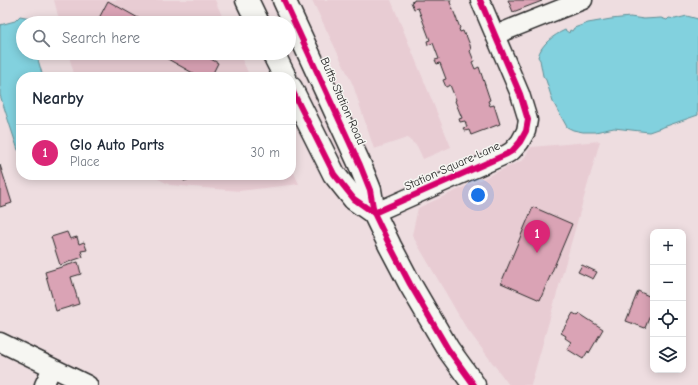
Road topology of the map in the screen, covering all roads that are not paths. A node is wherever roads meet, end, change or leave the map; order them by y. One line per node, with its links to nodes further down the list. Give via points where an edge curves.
1 (247, 0): 5 (main road)
2 (284, 0): 6 (main road, Butts Station Road)
3 (480, 0): 8 (street, Station Square Lane)
4 (583, 0): 8 (street)
5 (255, 16)
6 (291, 16)
7 (296, 26): 12 (main road, Butts Station Road, via 360,165 370,190)
8 (495, 35): 12 (street, Station Square Lane, via 526,115 528,125 520,142 507,154)
9 (277, 60): 10 (main road)
10 (283, 72)
11 (296, 98): 12 (main road, Butts Station Road, via 334,174 354,199)
12 (374, 213): 17 (main road, Butts Station Road, via 448,349)
13 (0, 342): 14 (street)
14 (52, 368): 15 (street); 16 (street)
15 (44, 385)
16 (88, 385)
17 (474, 385)

